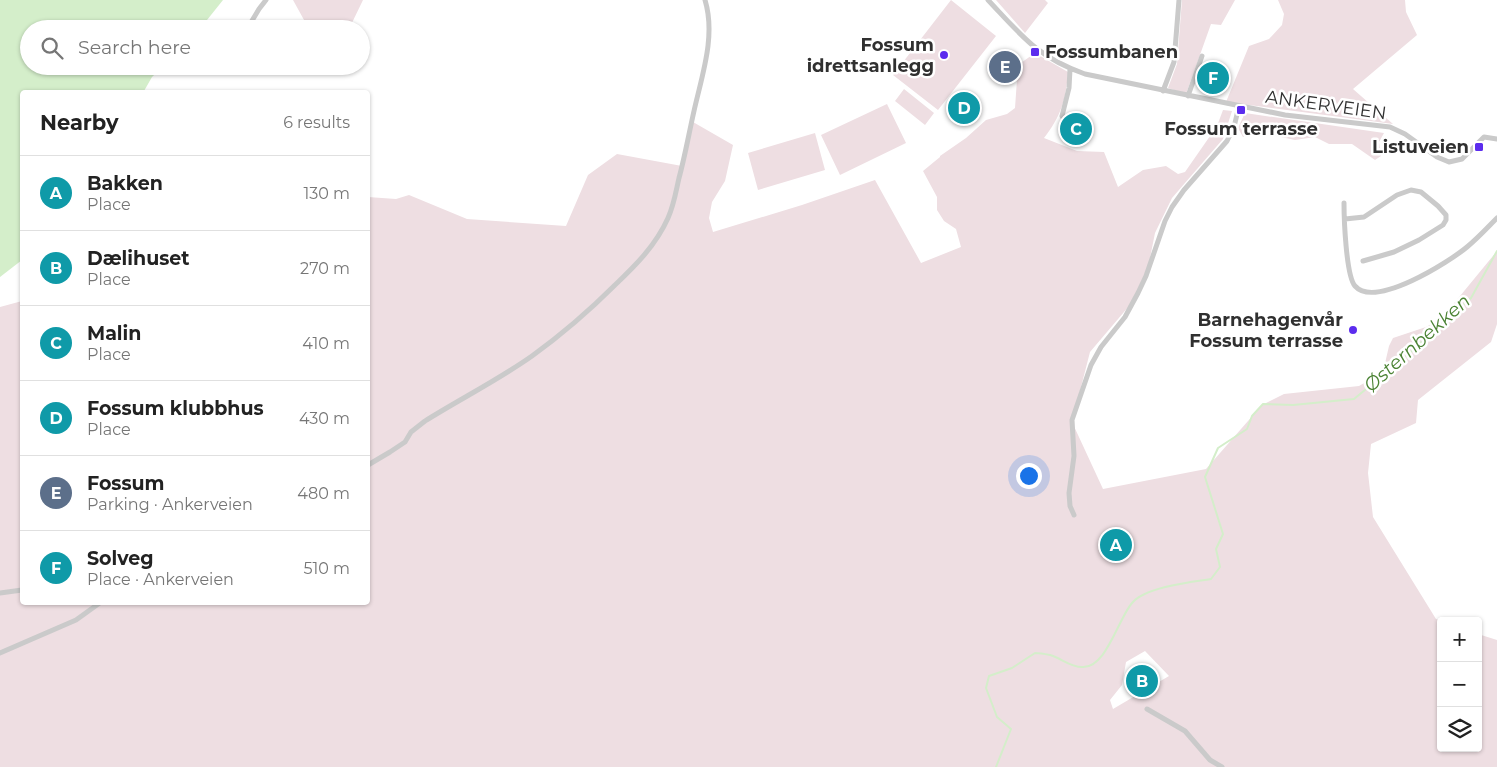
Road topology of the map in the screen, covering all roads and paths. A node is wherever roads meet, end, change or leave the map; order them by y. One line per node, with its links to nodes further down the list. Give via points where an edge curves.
1 (266, 0): 5 (street)
2 (705, 0): 17 (street, via 710,29 694,115 673,203 652,246 600,300 555,339 425,421 411,432 405,442)
3 (988, 0): 7 (street, ANKERVEIEN, via 1033,46)
4 (1179, 0): 8 (street, via 1174,62)
5 (253, 20)
6 (1202, 56): 9 (street)
7 (1070, 69): 8 (street, ANKERVEIEN); 11 (street, via 1062,116 1067,121)
8 (1163, 90): 9 (street, ANKERVEIEN)
9 (1188, 96): 10 (street, ANKERVEIEN)
10 (1239, 106): 12 (street, ANKERVEIEN, via 1285,115 1390,127 1449,162 1462,159 1484,137); 18 (street, via 1228,141 1172,206 1138,293 1091,365 1072,422 1074,456 1069,499)
11 (1081, 122)
12 (1497, 139)
13 (1344, 203): 15 (street)
14 (1497, 218): 15 (street, via 1473,242 1438,267 1406,283 1373,292 1359,289 1351,278)
15 (1344, 219): 16 (street, via 1364,217 1397,195 1411,190 1421,192 1446,215 1443,225 1419,240)
16 (1363, 261)
17 (370, 464)
18 (1074, 516)
19 (20, 590): 20 (street)
20 (0, 593)
21 (97, 605): 22 (street, via 76,620)
22 (0, 653)
23 (1147, 709): 24 (street, via 1185,731 1210,760)
24 (1222, 767)

